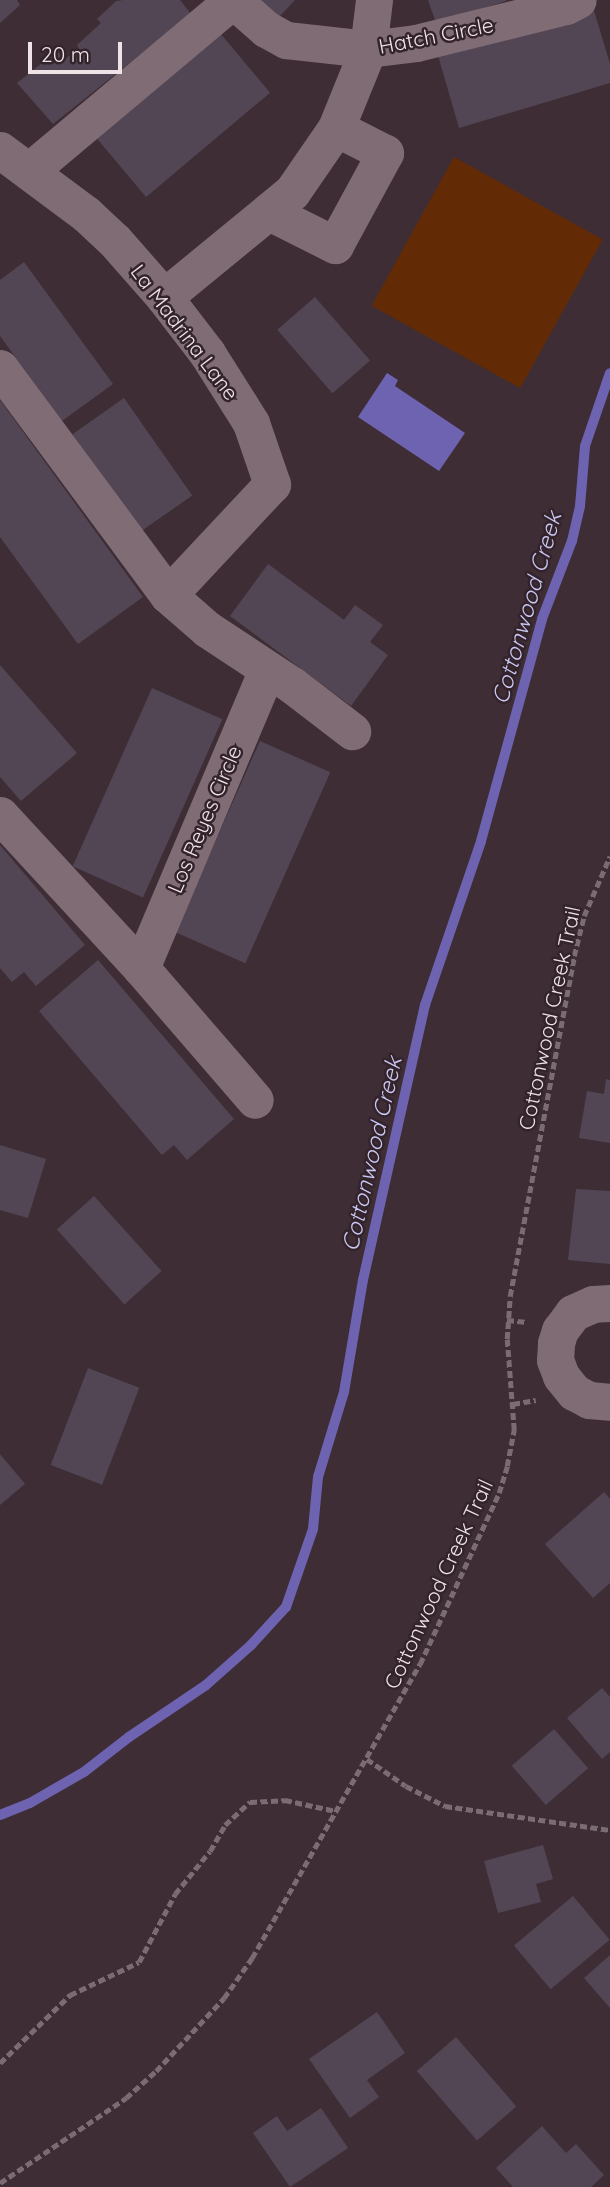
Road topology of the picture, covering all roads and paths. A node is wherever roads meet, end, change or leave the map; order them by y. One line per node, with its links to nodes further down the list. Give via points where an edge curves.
1 (374, 0): 3 (street)
2 (579, 0): 3 (street, Hatch Circle, via 416,43)
3 (368, 49): 4 (street); 5 (street, Hatch Circle, via 286,40 233,0)
4 (336, 128): 6 (street, via 292,192); 6 (street, via 385,153 335,245)
5 (10, 163): 7 (street, La Madrina Lane, via 114,240)
6 (269, 212): 7 (street)
7 (164, 297): 9 (street, La Madrina Lane, via 207,353 251,423 272,484)
8 (0, 368): 9 (street)
9 (168, 595): 10 (street, via 207,629)
10 (267, 670): 11 (street); 14 (street, Los Reyes Circle)
11 (352, 731)
12 (0, 815): 14 (street)
13 (610, 856): 18 (path, Cottonwood Creek Trail, via 584,916 574,956 510,1296 507,1339 514,1423 507,1466 421,1664)
14 (141, 968): 15 (street)
15 (255, 1100)
16 (610, 1303): 17 (street, via 573,1313 556,1343 555,1360 574,1392 589,1400)
17 (610, 1402)
18 (367, 1759): 19 (path, Cottonwood Creek Trail); 20 (path, via 445,1806)
19 (336, 1811): 21 (path, via 285,1800 250,1802 225,1825 175,1894 139,1962 70,1995); 22 (path, Cottonwood Creek Trail, via 252,1958 188,2038 126,2098)
20 (610, 1830)
21 (0, 2063)
22 (0, 2183)

